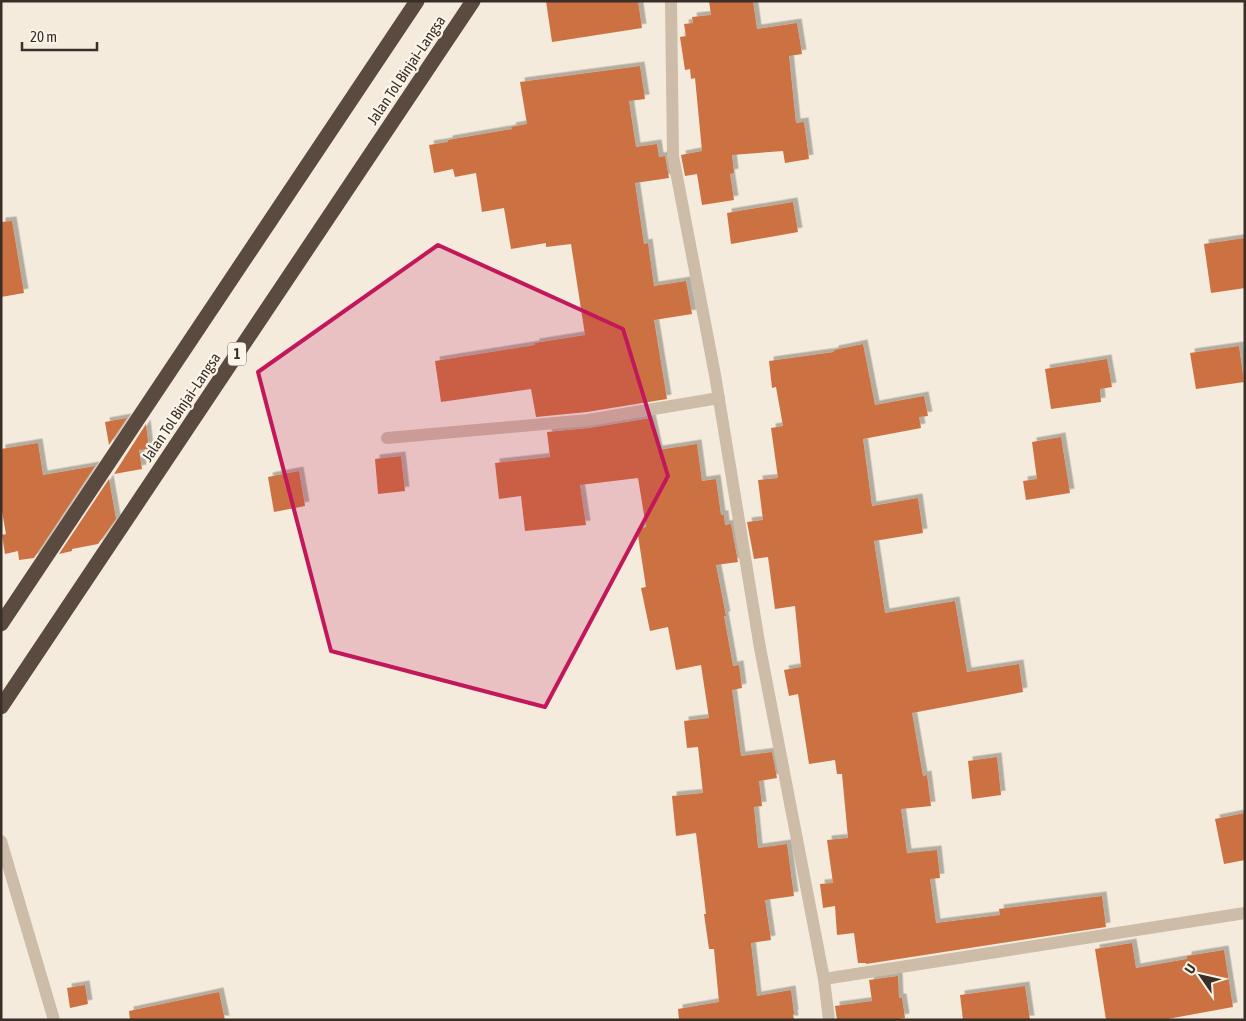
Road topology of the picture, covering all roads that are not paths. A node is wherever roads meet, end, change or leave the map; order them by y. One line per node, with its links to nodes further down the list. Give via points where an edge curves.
1 (418, 1): 6 (highway, Jalan Tol Binjai–Langsa)
2 (473, 1): 7 (highway, Jalan Tol Binjai–Langsa / 1)
3 (671, 1): 4 (street, via 673,156)
4 (719, 398): 5 (street, via 588,420); 10 (street, via 760,648)
5 (387, 438)
6 (1, 624)
7 (1, 707)
8 (1, 841): 11 (street)
9 (1245, 913): 10 (street)
10 (824, 979): 12 (street)
11 (54, 1020)
12 (829, 1020)

